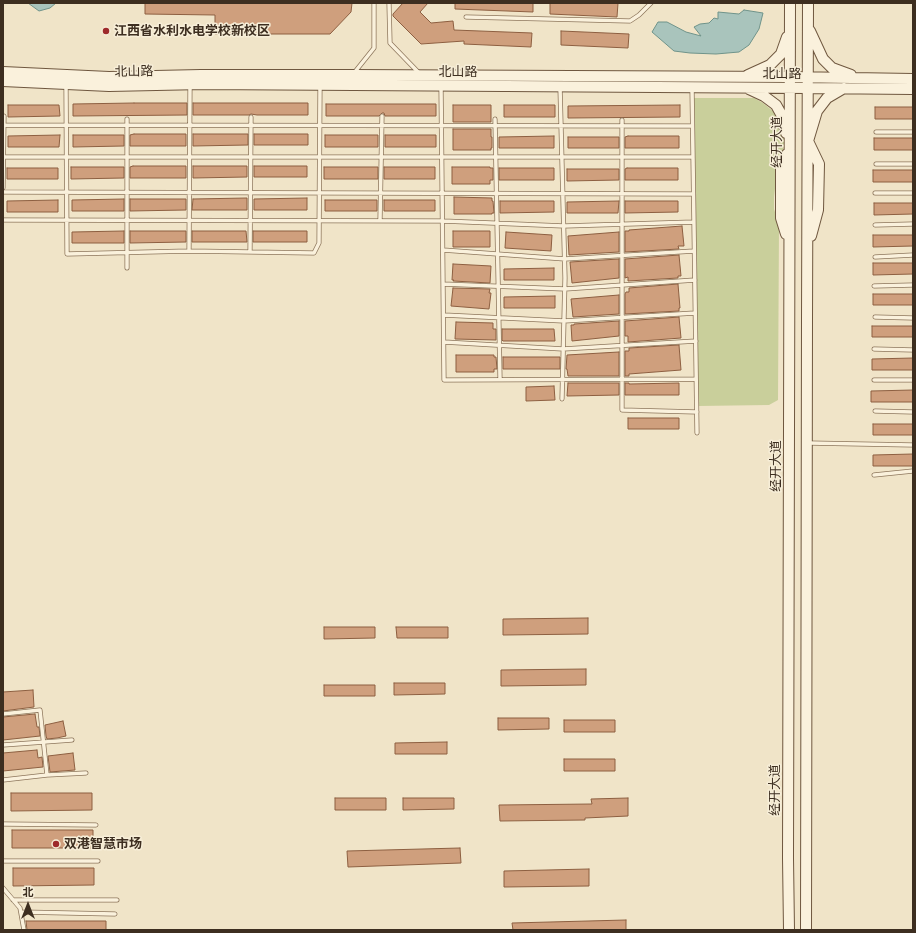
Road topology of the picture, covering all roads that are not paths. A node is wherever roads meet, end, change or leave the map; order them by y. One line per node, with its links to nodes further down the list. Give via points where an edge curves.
1 (374, 3): 10 (lane, via 374,48)
2 (389, 3): 11 (lane, via 390,43)
3 (651, 3): 6 (lane, via 630,21)
4 (790, 3): 8 (main road, 经开大道)
5 (808, 3): 7 (main road)
6 (466, 17)
7 (808, 28): 14 (main road, via 823,59 832,68); 17 (main road)
8 (790, 30): 12 (main road, via 781,54 770,65); 13 (main road, 经开大道)
9 (3, 72): 10 (main road, 北山路, via 109,77)
10 (352, 75): 11 (main road, 北山路)
11 (421, 76): 12 (main road, 北山路)
12 (743, 77): 13 (main road, 北山路)
13 (790, 77): 17 (main road, 北山路); 25 (main road, 经开大道)
14 (858, 78): 15 (main road, 北山路); 17 (main road, 北山路)
15 (913, 79)
16 (3, 81): 18 (main road, 北山路)
17 (808, 82): 25 (main road, 北山路); 26 (main road, 北山路); 48 (main road)
18 (66, 84): 19 (main road, 北山路); 35 (lane)
19 (190, 84): 20 (main road, 北山路); 37 (lane)
20 (320, 84): 21 (main road, 北山路); 39 (lane)
21 (441, 85): 22 (main road, 北山路); 41 (lane)
22 (560, 86): 23 (main road, 北山路); 43 (lane)
23 (692, 87): 24 (main road, 北山路); 45 (lane)
24 (745, 87): 25 (main road, 北山路); 49 (main road, via 776,104)
25 (790, 88): 49 (main road, 经开大道)
26 (844, 88): 27 (main road, 北山路); 48 (main road, via 826,98 817,111)
27 (913, 89)
28 (4, 116): 34 (lane)
29 (382, 116): 40 (lane)
30 (252, 117): 38 (lane)
31 (127, 119): 36 (lane)
32 (495, 119): 42 (lane)
33 (622, 120): 44 (lane)
34 (4, 125): 35 (lane); 61 (lane)
35 (66, 125): 36 (lane); 50 (lane)
36 (127, 125): 37 (lane); 51 (lane)
37 (190, 125): 38 (lane); 52 (lane)
38 (252, 125): 39 (lane); 53 (lane)
39 (319, 125): 40 (lane); 54 (lane)
40 (381, 125): 41 (lane); 55 (lane)
41 (442, 125): 42 (lane); 56 (lane)
42 (495, 125): 43 (lane); 57 (lane)
43 (561, 126): 44 (lane); 58 (lane)
44 (622, 126): 45 (lane); 59 (lane)
45 (692, 126): 60 (lane)
46 (876, 132): 47 (lane)
47 (913, 132)
48 (808, 141): 136 (main road)
49 (790, 146): 157 (main road, 经开大道)
50 (66, 157): 51 (lane); 61 (lane); 66 (lane)
51 (127, 157): 52 (lane); 67 (lane)
52 (189, 157): 53 (lane); 68 (lane)
53 (251, 157): 54 (lane); 69 (lane)
54 (319, 157): 55 (lane); 70 (lane)
55 (381, 157): 56 (lane); 71 (lane)
56 (442, 157): 57 (lane); 72 (lane)
57 (496, 157): 58 (lane); 73 (lane)
58 (562, 157): 59 (lane); 74 (lane)
59 (622, 157): 60 (lane); 77 (lane)
60 (693, 157): 78 (lane)
61 (3, 158): 64 (lane)
62 (876, 164): 63 (lane)
63 (913, 164)
64 (3, 188)
65 (3, 192): 66 (lane)
66 (66, 192): 67 (lane); 80 (lane)
67 (127, 192): 68 (lane); 81 (lane)
68 (189, 192): 69 (lane); 82 (lane)
69 (251, 192): 70 (lane); 83 (lane)
70 (319, 193): 71 (lane); 84 (lane)
71 (380, 193): 72 (lane); 85 (lane)
72 (442, 193): 73 (lane); 86 (lane)
73 (496, 193): 74 (lane); 88 (lane)
74 (563, 193): 77 (lane); 91 (lane)
75 (875, 193): 76 (lane)
76 (913, 193)
77 (622, 194): 78 (lane); 89 (lane)
78 (693, 194): 87 (lane)
79 (3, 220): 80 (lane)
80 (66, 220): 81 (lane); 96 (lane, via 67,254)
81 (127, 220): 82 (lane); 96 (lane)
82 (189, 220): 83 (lane); 94 (lane)
83 (251, 220): 84 (lane); 97 (lane)
84 (319, 220): 85 (lane); 97 (lane, via 319,243 314,253)
85 (380, 220): 86 (lane)
86 (443, 221): 88 (lane); 93 (lane)
87 (694, 222): 89 (lane); 95 (lane)
88 (497, 223): 91 (lane); 98 (lane)
89 (622, 224): 91 (lane); 100 (lane)
90 (913, 224): 92 (lane)
91 (564, 226): 102 (lane)
92 (875, 226)
93 (443, 250): 98 (lane); 105 (lane)
94 (189, 251): 96 (lane); 97 (lane)
95 (694, 251): 100 (lane); 104 (lane)
96 (127, 252): 103 (lane)
97 (250, 252)
98 (498, 254): 102 (lane); 108 (lane)
99 (913, 255): 101 (lane)
100 (622, 256): 102 (lane); 106 (lane)
101 (875, 256)
102 (565, 259): 110 (lane)
103 (127, 268)
104 (695, 280): 106 (lane); 111 (lane)
105 (443, 284): 108 (lane); 112 (lane)
106 (622, 285): 110 (lane); 115 (lane)
107 (913, 285): 109 (lane)
108 (498, 286): 110 (lane); 114 (lane)
109 (874, 286)
110 (565, 289): 117 (lane)
111 (695, 313): 115 (lane); 118 (lane)
112 (444, 315): 114 (lane); 119 (lane)
113 (875, 317): 116 (lane)
114 (499, 318): 117 (lane); 120 (lane)
115 (622, 318): 117 (lane); 121 (lane)
116 (913, 318)
117 (564, 321): 122 (lane)
118 (696, 341): 121 (lane); 128 (lane)
119 (444, 342): 120 (lane); 125 (lane, via 444,380)
120 (499, 345): 122 (lane); 125 (lane)
121 (622, 346): 122 (lane); 127 (lane)
122 (563, 349): 126 (lane)
123 (874, 349): 124 (lane)
124 (913, 350)
125 (500, 379): 126 (lane)
126 (563, 379): 127 (lane); 131 (lane)
127 (622, 379): 128 (lane); 133 (lane, via 622,410)
128 (696, 379): 133 (lane)
129 (874, 380): 130 (lane)
130 (913, 380)
131 (562, 399)
132 (875, 411): 134 (lane)
133 (697, 412): 135 (lane)
134 (913, 412)
135 (697, 433)
136 (807, 444): 137 (lane); 158 (main road)
137 (913, 445)
138 (913, 471): 139 (lane)
139 (874, 475)
140 (3, 714): 142 (lane, via 40,710)
141 (72, 740): 142 (lane)
142 (44, 742): 143 (lane); 145 (lane)
143 (3, 745)
144 (86, 773): 145 (lane)
145 (47, 775): 146 (lane)
146 (3, 780)
147 (3, 824): 148 (lane)
148 (96, 825)
149 (3, 861): 150 (lane)
150 (98, 861)
151 (3, 888): 152 (lane)
152 (13, 900): 153 (lane); 154 (lane, via 20,908)
153 (117, 900)
154 (20, 912): 155 (lane); 156 (lane)
155 (115, 914)
156 (24, 930)
157 (789, 930)
158 (806, 930)

